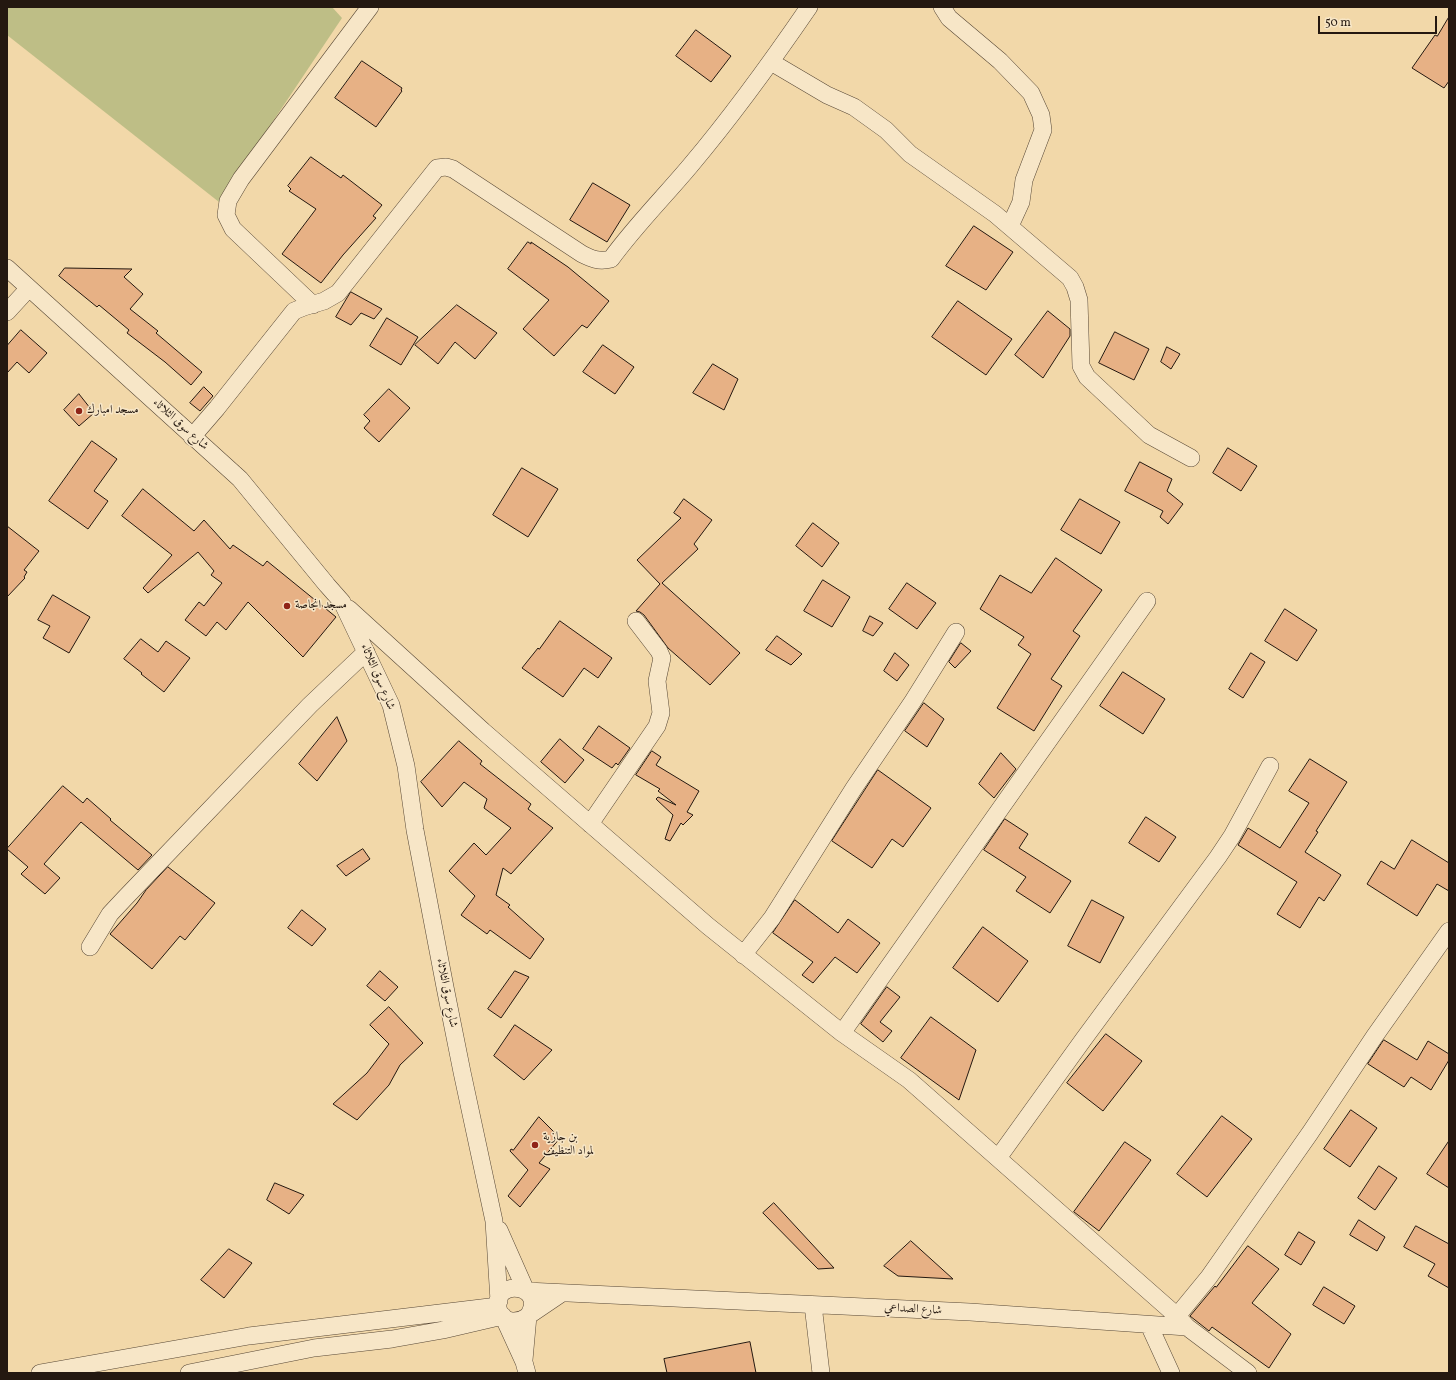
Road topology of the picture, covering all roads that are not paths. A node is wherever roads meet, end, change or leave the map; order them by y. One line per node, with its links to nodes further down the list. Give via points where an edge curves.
1 (370, 7): 8 (street, via 241,179 228,201 226,215 233,229)
2 (809, 7): 4 (street)
3 (942, 7): 5 (street, via 949,18 1000,61 1031,93 1040,115 1043,130 1024,180 1021,202)
4 (771, 62): 5 (street, via 827,95 854,107 886,130 910,154); 8 (street, via 690,167 610,258 596,261 582,254 453,169 437,168 338,293)
5 (1010, 226): 11 (street, via 1076,286 1079,300 1081,366 1087,377 1149,435)
6 (7, 268): 7 (street, شارع سوق الثلاثاء)
7 (29, 288): 9 (street); 10 (street, شارع سوق الثلاثاء)
8 (313, 305): 10 (street, via 294,311)
9 (7, 312)
10 (192, 436): 13 (street, شارع سوق الثلاثاء, via 240,479)
11 (1191, 458)
12 (1147, 601): 22 (street)
13 (342, 602): 16 (street, شارع سوق الثلاثاء); 18 (street, via 483,732)
14 (636, 621): 18 (street, via 662,658 657,681 661,713 657,726)
15 (956, 632): 21 (street, via 772,918)
16 (366, 652): 20 (street, via 310,705 124,899 110,914); 24 (street, شارع سوق الثلاثاء, via 391,705 406,766 444,987)
17 (1270, 766): 23 (street, via 1232,836 1206,875)
18 (590, 824): 21 (street)
19 (1449, 931): 30 (street, via 1209,1276)
20 (90, 947)
21 (743, 955): 22 (street)
22 (842, 1032): 23 (street, via 909,1080)
23 (998, 1158): 30 (street)
24 (494, 1221): 25 (street); 28 (street)
25 (526, 1291): 26 (street, شارع الصداعي); 28 (street, via 515,1288 505,1291); 29 (street, via 532,1301)
26 (562, 1293): 27 (street, شارع الصداعي); 29 (street)
27 (813, 1305): 31 (street, شارع الصداعي, via 970,1312); 35 (street)
28 (500, 1308): 29 (street, via 512,1321 523,1320); 32 (street); 33 (street, via 249,1336); 34 (street, via 443,1330 314,1348)
29 (528, 1316): 32 (street)
30 (1182, 1322): 31 (street, شارع الصداعي); 37 (street)
31 (1148, 1325): 36 (street)
32 (525, 1367)
33 (40, 1373)
34 (189, 1373)
35 (821, 1373)
36 (1172, 1373)
37 (1248, 1373)

